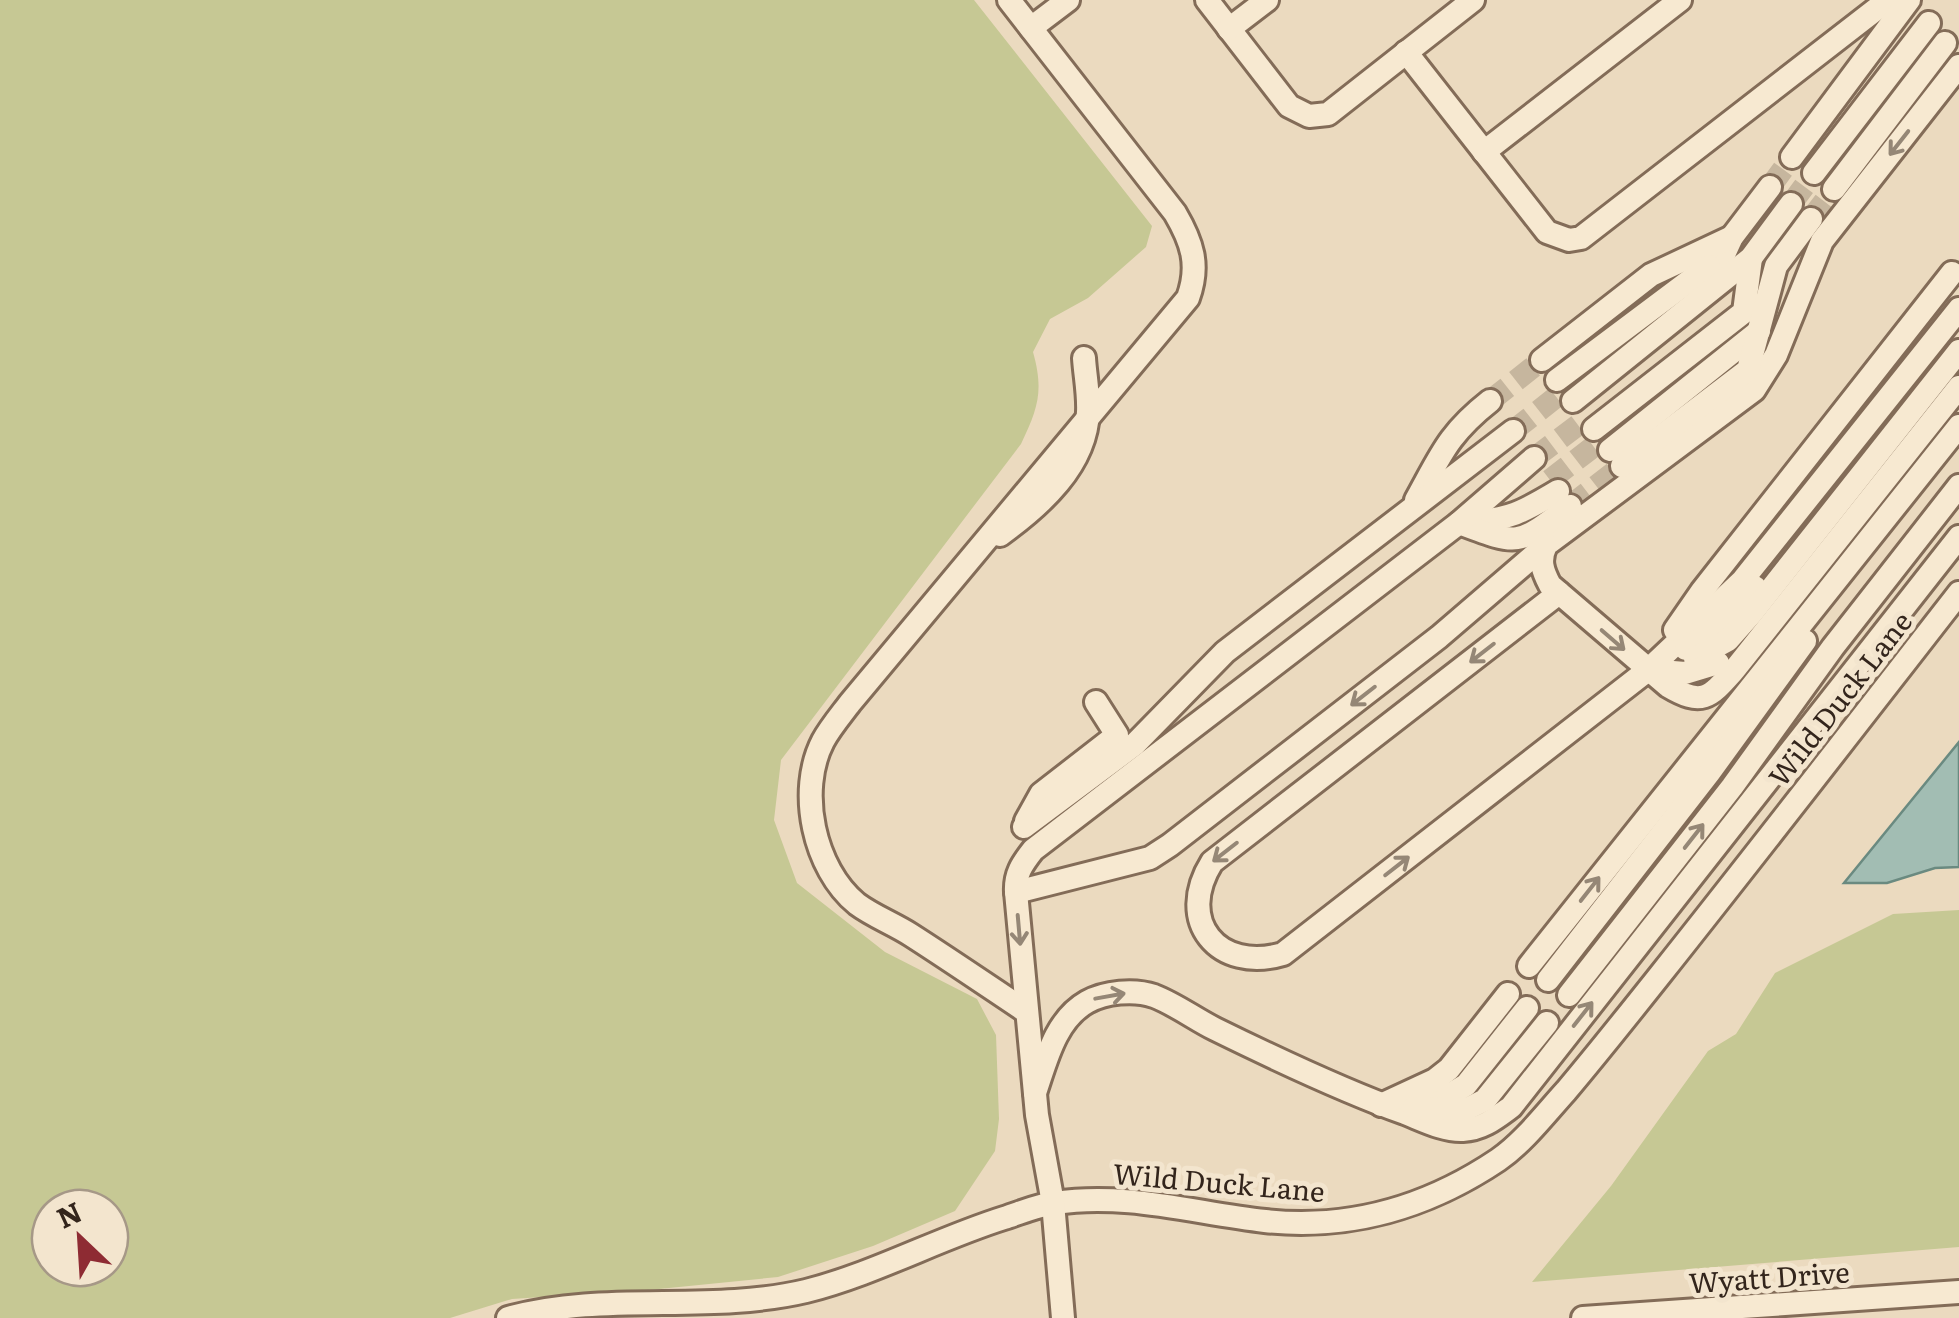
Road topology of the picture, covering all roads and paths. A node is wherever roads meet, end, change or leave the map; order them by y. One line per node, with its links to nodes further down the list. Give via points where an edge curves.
1 (1010, 0): 10 (street)
2 (1068, 0): 10 (street)
3 (1207, 0): 11 (street)
4 (1266, 0): 11 (street)
5 (1473, 0): 12 (street)
6 (1680, 0): 14 (street)
7 (1888, 0): 14 (street, via 1581,238 1546,232)
8 (1911, 0): 9 (street); 15 (street)
9 (1929, 22): 13 (street); 16 (street)
10 (1031, 28): 31 (street, via 1175,213 1195,262 1188,298)
11 (1229, 29): 12 (street, via 1289,106 1309,116 1328,114)
12 (1406, 52): 14 (street)
13 (1954, 57): 18 (street); 41 (street, one-way to 41, via 1822,241 1776,354 1754,390)
14 (1484, 152)
15 (1792, 156)
16 (1814, 174)
17 (1770, 187): 30 (street, via 1728,246 1651,292)
18 (1834, 189)
19 (1792, 204): 30 (street, via 1748,276)
20 (1811, 219): 23 (street, via 1776,266)
21 (1956, 283): 44 (street, via 1794,500)
22 (1959, 309): 44 (street, via 1742,581)
23 (1759, 330): 30 (street); 30 (street, via 1748,370)
24 (1959, 330): 44 (street, via 1722,623)
25 (1959, 350): 44 (street, via 1728,640 1696,658)
26 (1084, 358): 31 (street)
27 (1959, 367): 44 (street, via 1730,657 1685,673)
28 (1959, 387): 44 (street, via 1714,693 1688,698)
29 (1959, 408): 47 (street, via 1767,648)
30 (1583, 414)
31 (1088, 415): 54 (street, via 1078,453 1038,507 970,556 822,742 814,774 812,830 833,876 859,906)
32 (1959, 426): 47 (street)
33 (1959, 446): 47 (street)
34 (1531, 455): 38 (street, via 1479,442 1446,483); 38 (street, via 1456,430); 39 (street); 39 (street, via 1524,511 1506,530); 46 (street); 49 (street)
35 (1959, 468): 47 (street, via 1832,627)
36 (1959, 486): 48 (street)
37 (1959, 508): 48 (street)
38 (1410, 510): 46 (street, via 1226,652)
39 (1459, 523): 50 (street, via 1033,850)
40 (1959, 537): 57 (street, one-way to 40, via 1462,1130 1482,1127 1511,1107)
41 (1546, 544): 42 (street, via 1540,557 1544,574); 50 (street, one-way to 50, via 1439,637 1150,858)
42 (1559, 593): 44 (street, one-way to 44); 44 (street, one-way to 44, via 1212,862 1196,900 1209,938 1243,959 1283,954)
43 (1959, 593): 58 (street, Wild Duck Lane, via 1612,1036 1500,1158 1400,1210 1313,1223 1116,1200)
44 (1648, 670)
45 (1096, 702): 49 (street, via 1117,735 1041,794)
46 (1158, 720): 49 (street)
47 (1699, 768): 51 (street, one-way to 47)
48 (1732, 787): 52 (street, one-way to 48)
49 (1023, 834): 50 (street)
50 (1016, 886): 54 (street, one-way to 54)
51 (1539, 973)
52 (1569, 995)
53 (1517, 1001): 57 (street, via 1466,1085 1446,1097)
54 (1027, 1012): 56 (street)
55 (1547, 1023): 57 (street, via 1485,1100 1467,1109)
56 (1035, 1094): 57 (street, one-way to 57, via 1066,1020 1106,994 1134,993 1153,996); 58 (street)
57 (1381, 1104)
58 (1053, 1203): 60 (street, Wild Duck Lane, via 802,1292); 61 (street)
59 (1959, 1292): 62 (street, Wyatt Drive)
60 (508, 1318)
61 (1063, 1318)
62 (1582, 1318)

